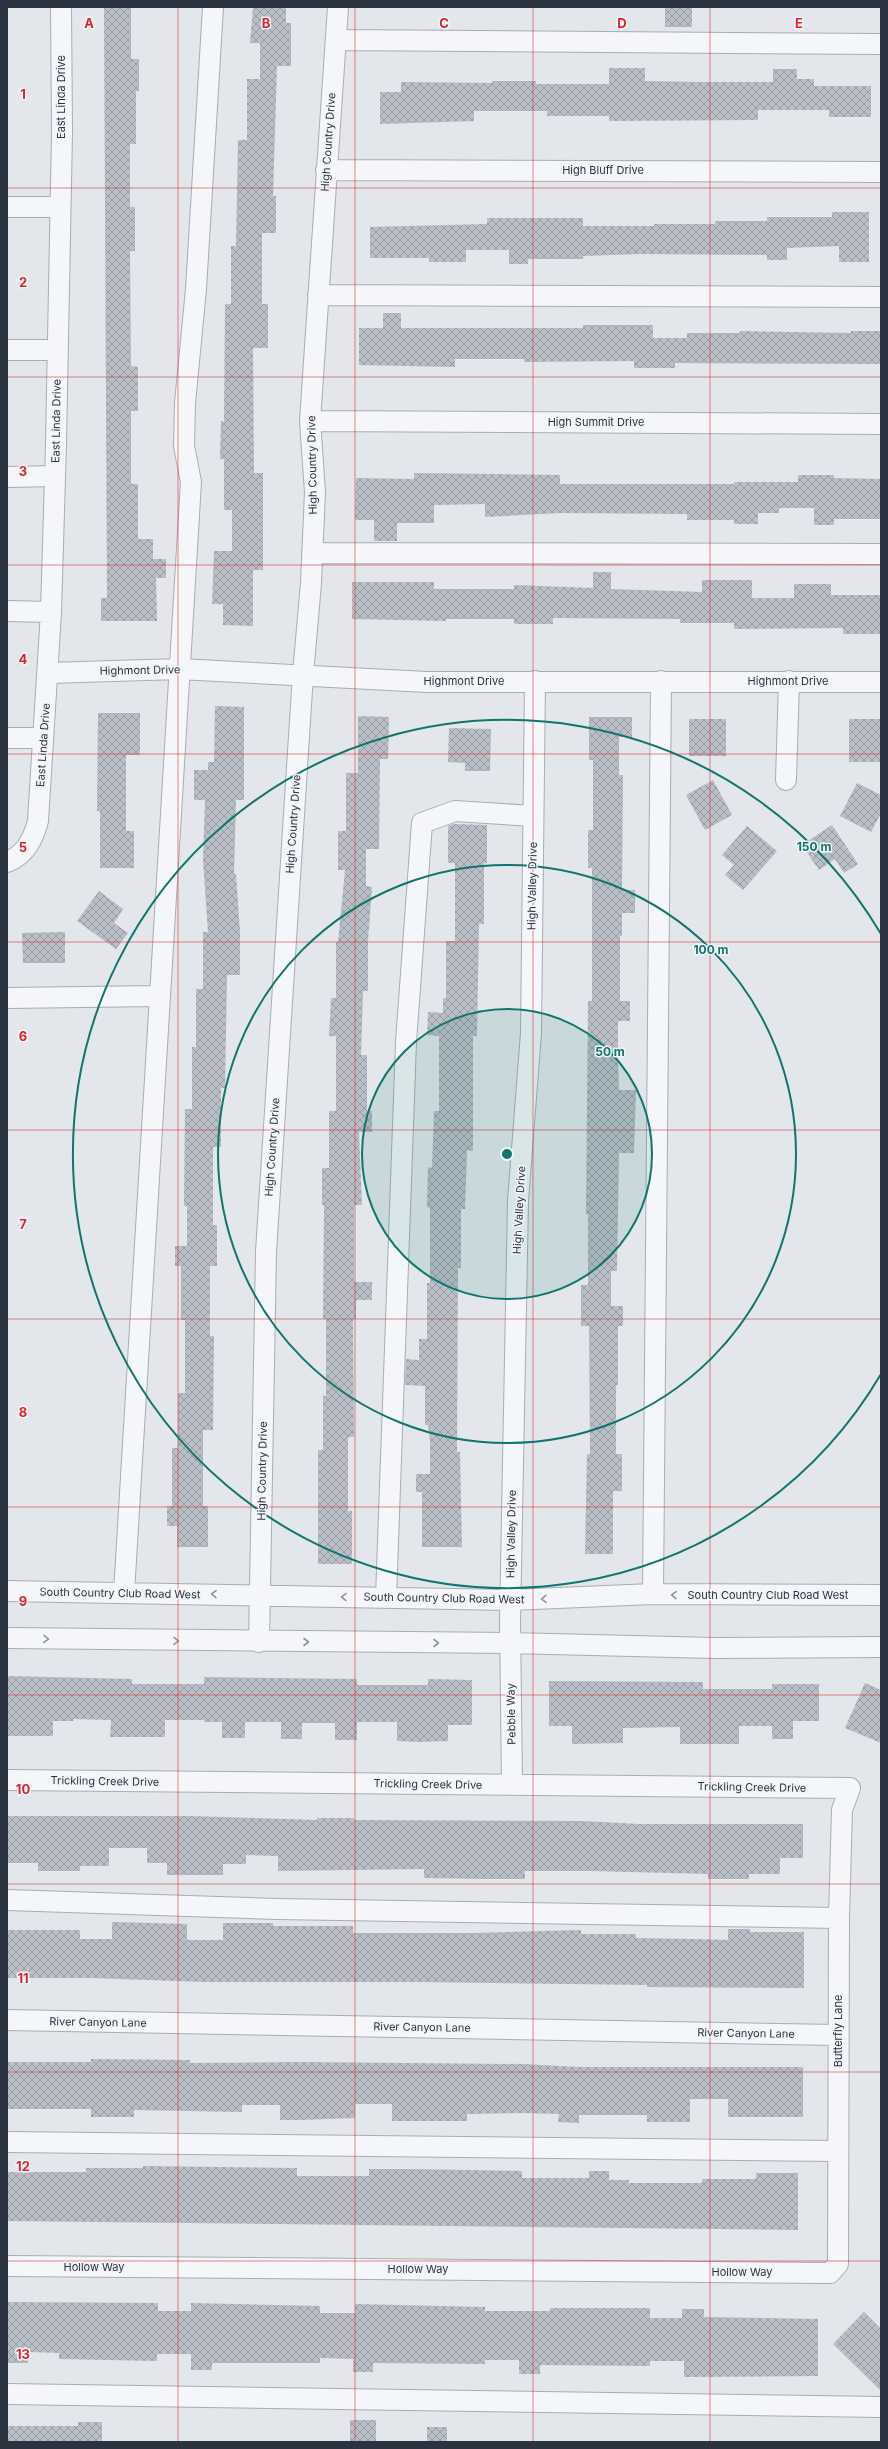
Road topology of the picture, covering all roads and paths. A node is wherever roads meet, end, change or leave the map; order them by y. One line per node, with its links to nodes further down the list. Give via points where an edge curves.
1 (61, 7): 9 (street, East Linda Drive)
2 (213, 7): 22 (street, via 196,289 186,403 184,446 191,482)
3 (338, 7): 4 (street, High Country Drive)
4 (336, 40): 5 (street); 6 (street, High Country Drive)
5 (881, 44)
6 (326, 170): 7 (street, High Bluff Drive); 10 (street, High Country Drive)
7 (881, 172)
8 (7, 207): 9 (street)
9 (60, 207): 13 (street, East Linda Drive)
10 (318, 295): 11 (street); 14 (street, High Country Drive)
11 (881, 297)
12 (7, 350): 13 (street)
13 (58, 350): 16 (street, East Linda Drive)
14 (310, 421): 15 (street, High Summit Drive); 18 (street, High Country Drive, via 315,492)
15 (881, 424)
16 (55, 476): 17 (street); 21 (street, East Linda Drive)
17 (7, 477)
18 (312, 553): 19 (street); 24 (street, High Country Drive)
19 (881, 554)
20 (7, 612): 21 (street)
21 (51, 612): 23 (street, East Linda Drive)
22 (179, 669): 23 (street, Highmont Drive); 24 (street, Highmont Drive); 34 (street)
23 (48, 673): 30 (street, East Linda Drive)
24 (303, 674): 25 (street, Highmont Drive, via 427,682); 39 (street, High Country Drive, via 266,1252)
25 (535, 681): 26 (street, Highmont Drive); 32 (street, High Valley Drive)
26 (661, 681): 27 (street, Highmont Drive); 38 (street)
27 (789, 681): 28 (street, Highmont Drive); 31 (street)
28 (881, 682)
29 (7, 738): 30 (street)
30 (43, 738): 33 (street, East Linda Drive, via 38,821 34,834 20,856)
31 (786, 780)
32 (533, 816): 41 (street, via 455,811 422,823 406,1042); 42 (street, High Valley Drive, via 531,1033 518,1201)
33 (7, 862)
34 (159, 996): 35 (street); 37 (street)
35 (7, 998)
36 (7, 1591): 37 (street, South Country Club Road West)
37 (124, 1593): 39 (street, South Country Club Road West, one-way to 37)
38 (653, 1594): 40 (street, South Country Club Road West, one-way to 38); 42 (street, South Country Club Road West, one-way to 42)
39 (260, 1595): 41 (street, South Country Club Road West, one-way to 39); 44 (street, High Country Drive)
40 (881, 1595)
41 (386, 1598): 42 (street, South Country Club Road West)
42 (510, 1600): 45 (street, High Valley Drive)
43 (7, 1638): 44 (street, one-way to 44)
44 (259, 1642): 45 (street, one-way to 45)
45 (510, 1643): 46 (street, via 714,1648); 48 (street, Pebble Way)
46 (881, 1647)
47 (7, 1780): 48 (street, Trickling Creek Drive)
48 (512, 1785): 49 (street, Trickling Creek Drive)
49 (850, 1788): 51 (street, Butterfly Lane, via 842,1810)
50 (7, 1900): 51 (street, via 277,1909)
51 (839, 1918): 53 (street, Butterfly Lane)
52 (7, 2020): 53 (street, River Canyon Lane)
53 (837, 2035): 55 (street, Butterfly Lane)
54 (7, 2142): 55 (street)
55 (838, 2151): 57 (street, Butterfly Lane, via 838,2264)
56 (7, 2266): 57 (street, Hollow Way)
57 (830, 2273)
58 (7, 2394): 59 (street)
59 (881, 2407)

